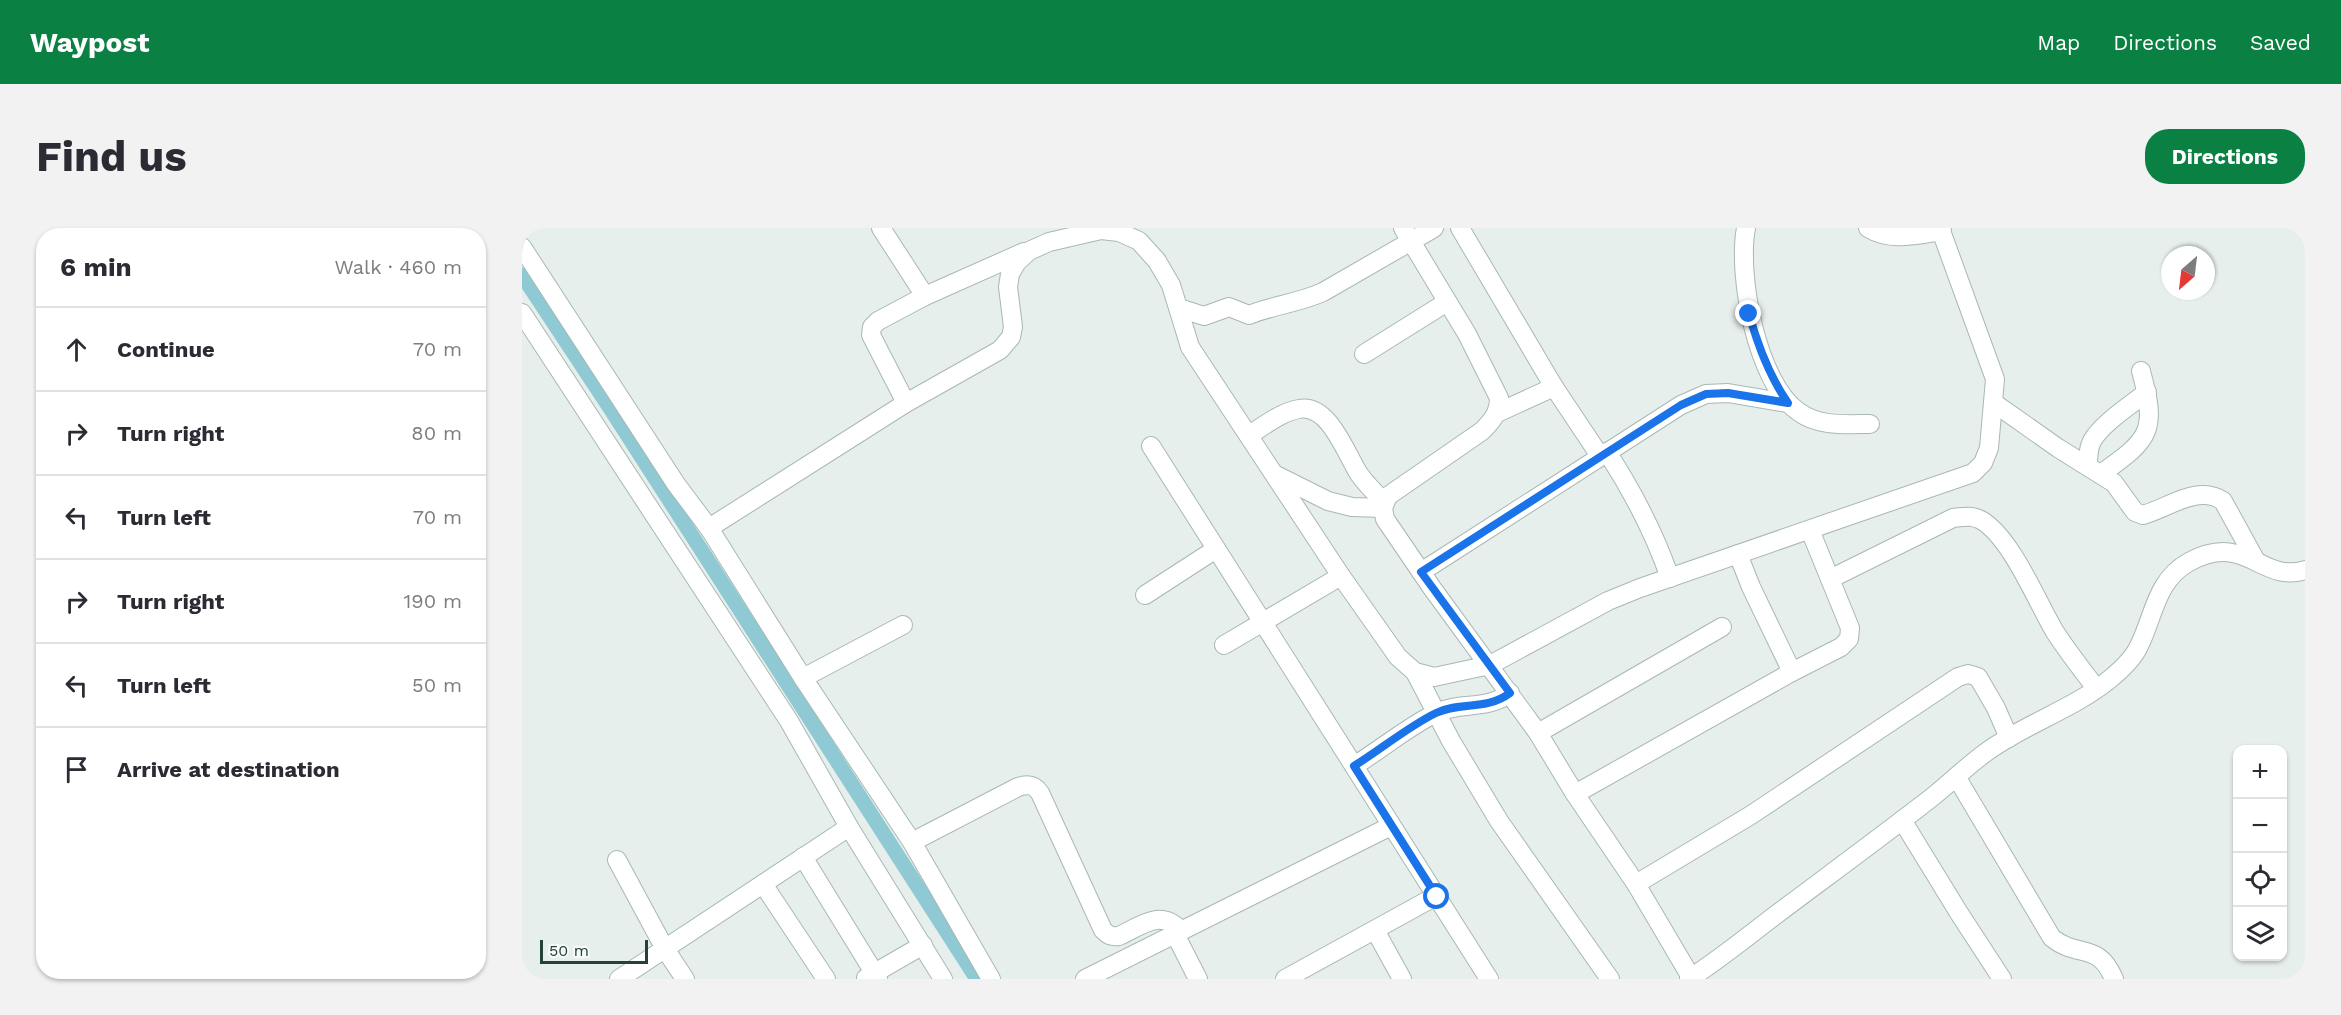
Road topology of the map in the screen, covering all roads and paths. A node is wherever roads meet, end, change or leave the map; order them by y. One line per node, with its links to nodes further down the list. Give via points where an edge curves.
1 (881, 228): 10 (street)
2 (1434, 228): 7 (street)
3 (1460, 228): 16 (street)
4 (1746, 228): 18 (street, via 1749,314 1758,345)
5 (1868, 228): 6 (street, via 1892,237)
6 (1941, 230): 19 (street, via 1990,361 1995,379)
7 (1407, 235): 11 (street); 12 (street, via 1323,292 1304,300 1249,315 1229,307 1204,316)
8 (522, 247): 29 (street, via 676,484)
9 (1029, 250): 10 (street); 12 (street, via 1082,233 1119,232 1139,241 1157,261); 20 (street, via 1010,274 1013,327 1007,344)
10 (925, 296): 20 (street, via 872,327 871,335)
11 (1447, 302): 14 (street); 21 (street, via 1499,398)
12 (1179, 308): 23 (street, via 1190,347)
13 (522, 313): 58 (street, via 789,721)
14 (1364, 354)
15 (2141, 371): 17 (street)
16 (1554, 387): 21 (street); 25 (street)
17 (2147, 392): 26 (street, via 2092,441 2088,452); 26 (street, via 2150,415 2142,439 2130,454)
18 (1788, 403): 22 (street, via 1812,419 1835,424); 25 (street, via 1728,393 1706,394 1681,405)
19 (1994, 403): 26 (street); 30 (street, via 1989,448 1983,464 1973,473)
20 (906, 404): 29 (street)
21 (1497, 413): 28 (street, via 1482,431 1388,496)
22 (1870, 424)
23 (1249, 435): 27 (street); 28 (street, via 1299,409 1319,413)
24 (1151, 446): 31 (street)
25 (1603, 454): 34 (street); 37 (street, via 1646,518)
26 (2095, 469): 33 (street, via 2114,483 2135,512 2143,515 2196,495 2214,495 2223,501)
27 (1274, 474): 28 (street, via 1328,501 1352,507); 35 (street)
28 (1383, 505): 34 (street, via 1385,519)
29 (709, 528): 47 (street)
30 (1810, 530): 32 (street); 38 (street)
31 (1216, 549): 39 (street); 40 (street)
32 (1738, 554): 37 (street); 46 (street)
33 (2256, 561): 36 (street); 48 (street, via 2223,551 2188,562 2174,573 2160,591 2130,661)
34 (1421, 572): 44 (street)
35 (1341, 576): 40 (street); 45 (street, via 1398,657)
36 (2303, 576)
37 (1670, 578): 44 (street, via 1608,601)
38 (1830, 579): 46 (street, via 1850,628 1849,639); 48 (street, via 1953,518 1981,520 2017,561 2054,629)
39 (1145, 595)
40 (1265, 622): 43 (street); 53 (street)
41 (903, 625): 47 (street)
42 (1722, 627): 51 (street)
43 (1224, 645)
44 (1490, 665): 45 (street, via 1434,677); 49 (street)
45 (1415, 672): 50 (street)
46 (1792, 672): 55 (street)
47 (803, 678): 59 (street)
48 (2096, 688): 52 (street)
49 (1510, 693): 50 (street, via 1500,701 1482,706 1460,706); 51 (street)
50 (1437, 713): 53 (street); 80 (street, via 1499,821)
51 (1538, 733): 55 (street)
52 (2009, 738): 54 (street); 63 (street, via 1978,677 1958,677 1751,815)
53 (1354, 766): 57 (street)
54 (1957, 778): 56 (street); 83 (street, via 2052,938 2074,951 2097,955)
55 (1575, 794): 63 (street)
56 (1902, 820): 81 (street); 82 (street)
57 (1391, 826): 64 (street); 66 (street)
58 (849, 827): 60 (street); 67 (street)
59 (912, 842): 66 (street, via 1018,787 1033,785 1103,930 1112,937 1119,936 1154,919 1165,919 1172,921); 74 (street)
60 (803, 857): 62 (street); 70 (street)
61 (617, 860): 68 (street)
62 (763, 884): 68 (street); 72 (street)
63 (1636, 884): 81 (street)
64 (1437, 897): 65 (street); 79 (street)
65 (1375, 930): 77 (street); 78 (street)
66 (1178, 932): 75 (street); 76 (street)
67 (923, 945): 70 (street); 73 (street)
68 (665, 949): 69 (street); 71 (street)
69 (628, 976)
70 (872, 977)
71 (685, 979)
72 (826, 979)
73 (944, 979)
74 (991, 979)
75 (1085, 979)
76 (1198, 979)
77 (1285, 979)
78 (1402, 979)
79 (1489, 979)
80 (1610, 979)
81 (1691, 979)
82 (2002, 979)
83 (2114, 979)

